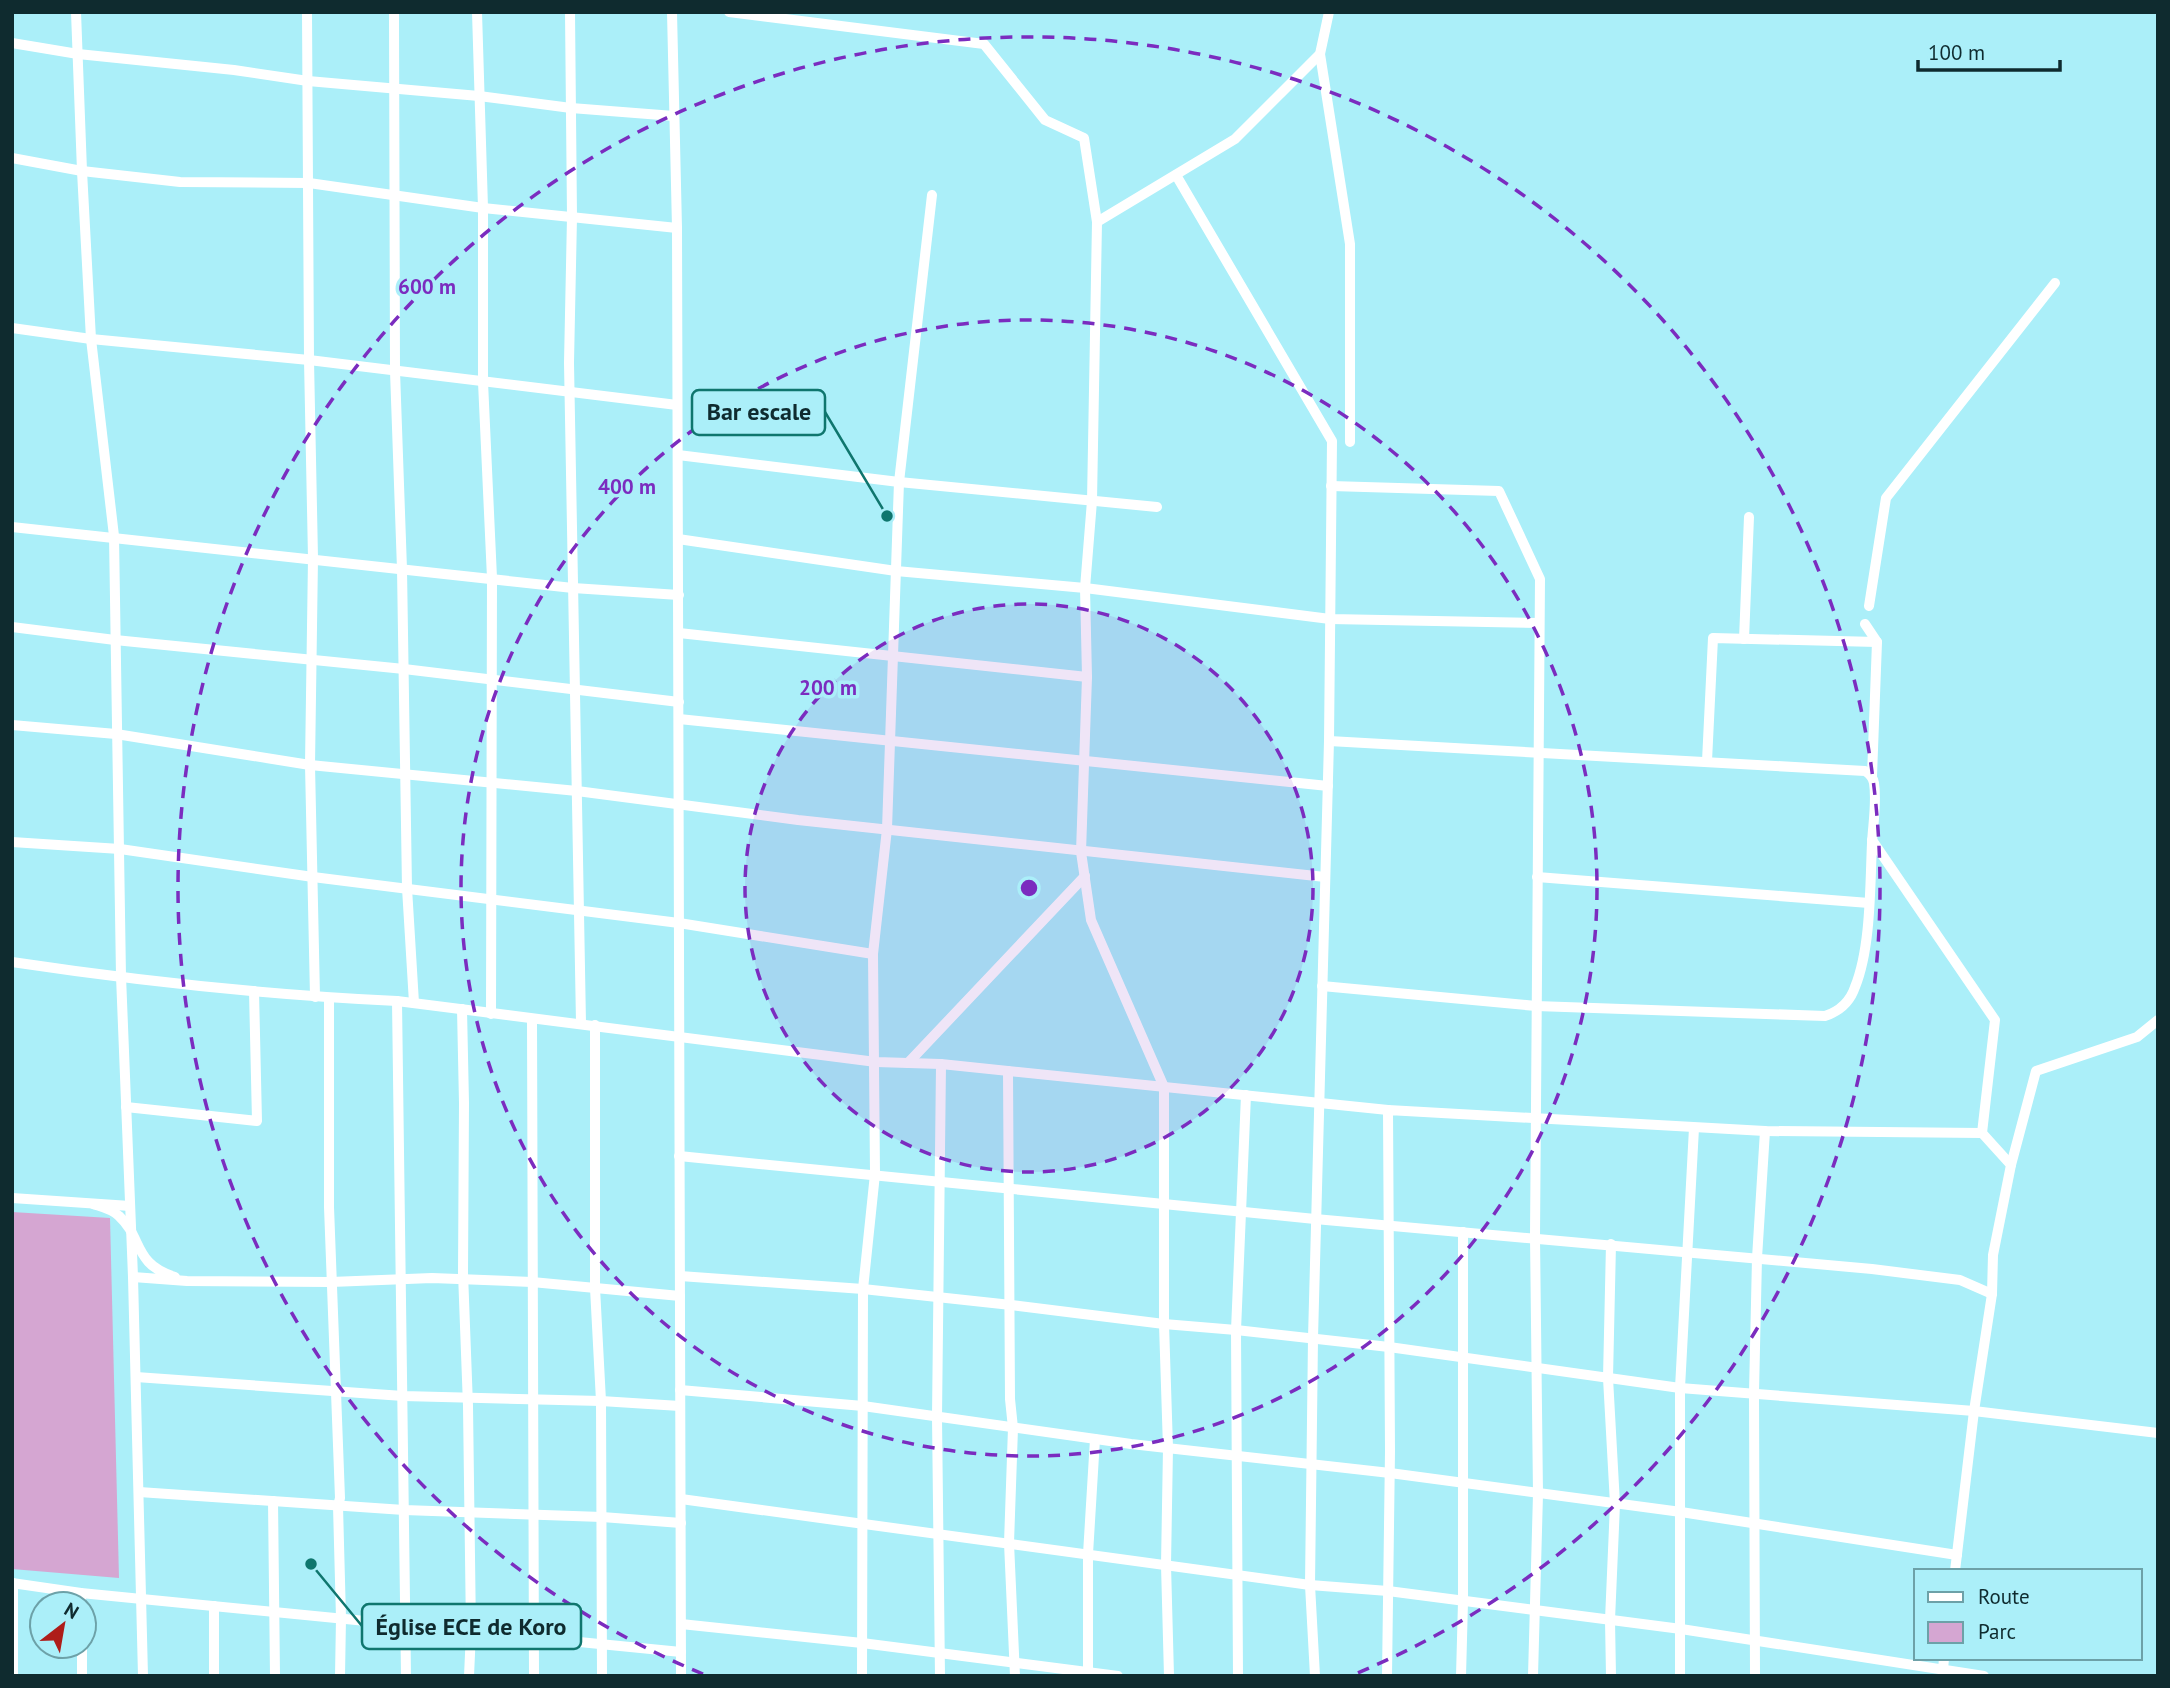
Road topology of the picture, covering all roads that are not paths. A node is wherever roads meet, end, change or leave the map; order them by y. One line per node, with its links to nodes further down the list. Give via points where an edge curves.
1 (76, 12): 10 (street)
2 (307, 12): 12 (street)
3 (394, 12): 13 (street)
4 (477, 12): 14 (street)
5 (570, 12): 15 (street)
6 (672, 12): 16 (street)
7 (729, 12): 25 (street, via 984,44 1045,120 1084,138)
8 (1328, 12): 11 (street)
9 (12, 43): 10 (street)
10 (78, 54): 12 (street); 18 (street)
11 (1320, 54): 19 (street, via 1235,139); 35 (street, via 1350,244)
12 (308, 81): 13 (street); 20 (street)
13 (394, 88): 14 (street); 21 (street)
14 (479, 96): 15 (street); 23 (street)
15 (571, 108): 16 (street); 24 (street)
16 (674, 116): 26 (street)
17 (12, 158): 18 (street)
18 (82, 171): 20 (street, via 180,182); 29 (street)
19 (1176, 175): 25 (street); 38 (street, via 1332,441)
20 (309, 183): 21 (street); 30 (street)
21 (395, 195): 23 (street); 31 (street)
22 (932, 195): 37 (street)
23 (483, 208): 24 (street); 32 (street)
24 (572, 217): 26 (street); 33 (street)
25 (1097, 222): 39 (street)
26 (677, 228): 34 (street)
27 (2055, 283): 52 (street, via 1886,498)
28 (12, 328): 29 (street)
29 (91, 339): 30 (street); 43 (street)
30 (309, 360): 31 (street); 45 (street)
31 (395, 371): 32 (street); 46 (street)
32 (483, 382): 33 (street); 48 (street)
33 (569, 392): 34 (street); 49 (street)
34 (677, 405): 36 (street)
35 (1350, 442)
36 (678, 454): 37 (street); 44 (street)
37 (899, 482): 39 (street); 47 (street)
38 (1331, 486): 53 (street); 54 (street, via 1499,491 1540,579)
39 (1091, 501): 40 (street); 50 (street)
40 (1157, 507)
41 (1749, 517): 58 (street)
42 (12, 527): 43 (street)
43 (114, 536): 45 (street); 59 (street)
44 (678, 539): 47 (street); 51 (street)
45 (313, 558): 46 (street); 62 (street)
46 (402, 569): 48 (street); 63 (street)
47 (896, 570): 50 (street); 61 (street)
48 (492, 578): 49 (street); 65 (street)
49 (573, 588): 51 (street); 66 (street)
50 (1084, 588): 53 (street); 64 (street)
51 (678, 595): 57 (street)
52 (1869, 606)
53 (1330, 619): 54 (street); 72 (street)
54 (1539, 622): 73 (street)
55 (1865, 624): 60 (street)
56 (12, 627): 59 (street)
57 (679, 633): 61 (street); 67 (street)
58 (1744, 639): 60 (street); 74 (street, via 1713,638)
59 (115, 640): 62 (street); 70 (street)
60 (1877, 642): 78 (street)
61 (893, 656): 64 (street); 71 (street)
62 (312, 659): 63 (street); 76 (street)
63 (404, 669): 65 (street); 77 (street)
64 (1087, 677): 75 (street)
65 (492, 679): 66 (street); 79 (street)
66 (575, 688): 67 (street); 81 (street)
67 (679, 702): 68 (street)
68 (679, 719): 71 (street); 82 (street)
69 (12, 724): 70 (street)
70 (116, 734): 76 (street); 86 (street)
71 (890, 741): 75 (street); 83 (street)
72 (1329, 741): 73 (street); 80 (street)
73 (1538, 751): 74 (street); 91 (street)
74 (1707, 761): 78 (street, via 1865,771)
75 (1084, 762): 80 (street); 87 (street)
76 (310, 765): 77 (street); 89 (street)
77 (405, 774): 79 (street); 92 (street)
78 (1872, 776): 84 (street)
79 (492, 783): 81 (street); 93 (street)
80 (1328, 786): 90 (street)
81 (577, 791): 82 (street); 95 (street)
82 (678, 802): 83 (street); 96 (street)
83 (887, 829): 87 (street); 97 (street)
84 (1872, 840): 94 (street); 126 (street, via 1995,1020)
85 (12, 842): 86 (street)
86 (120, 849): 89 (street); 99 (street)
87 (1081, 852): 88 (street); 90 (street)
88 (1085, 876): 115 (street); 118 (street, via 1091,920)
89 (313, 877): 92 (street); 102 (street)
90 (1325, 877): 100 (street)
91 (1537, 877): 94 (street); 106 (street)
92 (407, 888): 93 (street); 105 (street)
93 (492, 899): 95 (street); 108 (street)
94 (1869, 903): 106 (street, via 1855,989 1835,1013)
95 (579, 910): 96 (street); 111 (street)
96 (679, 923): 97 (street); 113 (street)
97 (873, 954): 114 (street)
98 (12, 962): 99 (street)
99 (121, 976): 101 (street); 121 (street)
100 (1322, 986): 106 (street); 120 (street)
101 (254, 991): 102 (street); 121 (street, via 257,1121)
102 (315, 997): 103 (street)
103 (329, 998): 104 (street); 150 (street)
104 (397, 1001): 105 (street); 147 (street)
105 (414, 1003): 107 (street)
106 (1536, 1006): 123 (street)
107 (462, 1009): 108 (street); 148 (street)
108 (491, 1014): 109 (street)
109 (532, 1020): 111 (street); 151 (street)
110 (2158, 1020): 128 (street, via 2137,1037 2036,1071)
111 (581, 1023): 112 (street)
112 (595, 1025): 113 (street); 152 (street)
113 (679, 1038): 114 (street); 127 (street)
114 (876, 1062): 115 (street); 129 (street)
115 (908, 1063): 116 (street)
116 (941, 1064): 117 (street); 130 (street)
117 (1008, 1071): 118 (street); 131 (street)
118 (1164, 1087): 119 (street); 134 (street)
119 (1246, 1095): 120 (street); 136 (street)
120 (1319, 1103): 122 (street); 137 (street)
121 (126, 1107): 135 (street)
122 (1388, 1110): 123 (street); 138 (street)
123 (1536, 1119): 124 (street); 141 (street)
124 (1694, 1128): 125 (street); 143 (street)
125 (1765, 1131): 126 (street); 144 (street)
126 (1982, 1133): 128 (street)
127 (679, 1156): 129 (street); 145 (street)
128 (2011, 1165): 154 (street, via 1993,1255)
129 (875, 1174): 130 (street); 153 (street)
130 (938, 1181): 131 (street); 156 (street)
131 (1009, 1188): 134 (street); 157 (street)
132 (12, 1198): 133 (street)
133 (93, 1203): 135 (street); 140 (street, via 119,1216)
134 (1165, 1204): 136 (street); 158 (street)
135 (130, 1206): 140 (street)
136 (1241, 1212): 137 (street); 159 (street)
137 (1315, 1219): 138 (street); 160 (street)
138 (1389, 1226): 139 (street); 161 (street)
139 (1463, 1231): 141 (street); 162 (street)
140 (132, 1236): 146 (street); 149 (street, via 152,1266)
141 (1535, 1237): 142 (street); 163 (street)
142 (1611, 1244): 143 (street); 165 (street)
143 (1688, 1252): 144 (street); 166 (street)
144 (1758, 1258): 154 (street, via 1960,1280); 169 (street)
145 (680, 1276): 153 (street); 155 (street)
146 (133, 1277): 149 (street); 164 (street)
147 (401, 1279): 148 (street); 150 (street); 170 (street)
148 (463, 1280): 151 (street); 171 (street)
149 (187, 1281): 150 (street)
150 (331, 1282): 168 (street)
151 (532, 1282): 152 (street); 172 (street)
152 (595, 1288): 155 (street); 173 (street)
153 (863, 1289): 156 (street); 175 (street)
154 (1992, 1294): 176 (street)
155 (680, 1296): 167 (street)
156 (938, 1297): 157 (street); 177 (street)
157 (1011, 1305): 158 (street); 178 (street)
158 (1164, 1325): 159 (street); 181 (street)
159 (1236, 1329): 160 (street); 182 (street)
160 (1313, 1338): 161 (street); 183 (street)
161 (1389, 1347): 162 (street); 184 (street)
162 (1461, 1358): 163 (street); 185 (street)
163 (1537, 1368): 165 (street); 187 (street)
164 (136, 1377): 168 (street); 186 (street)
165 (1608, 1378): 166 (street); 190 (street)
166 (1680, 1388): 169 (street); 194 (street)
167 (680, 1391): 174 (street); 175 (street)
168 (335, 1393): 170 (street); 191 (street)
169 (1754, 1393): 176 (street); 199 (street)
170 (402, 1396): 171 (street); 192 (street)
171 (468, 1397): 172 (street); 193 (street)
172 (534, 1399): 173 (street); 195 (street)
173 (601, 1401): 174 (street); 196 (street)
174 (680, 1406): 188 (street)
175 (863, 1406): 177 (street); 198 (street)
176 (1974, 1410): 179 (street); 203 (street)
177 (937, 1417): 178 (street); 200 (street)
178 (1013, 1428): 180 (street); 201 (street)
179 (2158, 1433)
180 (1095, 1439): 181 (street); 202 (street)
181 (1168, 1448): 182 (street); 204 (street)
182 (1238, 1456): 183 (street); 206 (street)
183 (1312, 1464): 184 (street); 208 (street)
184 (1390, 1473): 185 (street); 210 (street)
185 (1463, 1483): 187 (street); 213 (street)
186 (139, 1492): 189 (street); 212 (street)
187 (1538, 1494): 190 (street); 215 (street)
188 (681, 1499): 197 (street); 198 (street)
189 (273, 1500): 191 (street); 216 (street)
190 (1615, 1504): 194 (street); 218 (street)
191 (338, 1506): 192 (street); 217 (street)
192 (404, 1510): 193 (street); 220 (street)
193 (469, 1512): 195 (street); 222 (street)
194 (1681, 1512): 199 (street); 221 (street)
195 (534, 1514): 196 (street); 223 (street)
196 (602, 1517): 197 (street); 226 (street)
197 (681, 1523): 219 (street)
198 (862, 1523): 200 (street); 225 (street)
199 (1755, 1524): 203 (street); 224 (street)
200 (940, 1533): 201 (street); 228 (street)
201 (1009, 1543): 202 (street); 229 (street)
202 (1088, 1555): 204 (street); 231 (street)
203 (1957, 1555): 205 (street)
204 (1166, 1565): 206 (street); 246 (street)
205 (1955, 1569)
206 (1238, 1575): 208 (street); 247 (street)
207 (13, 1583): 209 (street); 232 (street)
208 (1311, 1585): 210 (street); 248 (street)
209 (43, 1590)
210 (1388, 1591): 213 (street); 249 (street)
211 (98, 1599): 212 (street)
212 (141, 1599): 214 (street); 233 (street)
213 (1464, 1602): 215 (street); 250 (street)
214 (214, 1606): 216 (street); 234 (street)
215 (1535, 1609): 218 (street); 251 (street)
216 (274, 1611): 217 (street); 235 (street)
217 (341, 1618): 220 (street); 236 (street)
218 (1610, 1620): 221 (street); 252 (street)
219 (681, 1624): 225 (street); 227 (street)
220 (406, 1625): 222 (street); 237 (street)
221 (1681, 1629): 224 (street); 253 (street)
222 (471, 1632): 223 (street); 238 (street)
223 (533, 1639): 226 (street); 239 (street)
224 (1755, 1642): 230 (street); 254 (street)
225 (862, 1643): 228 (street); 242 (street)
226 (602, 1644): 227 (street); 240 (street)
227 (681, 1652): 241 (street)
228 (940, 1652): 229 (street); 243 (street)
229 (1015, 1662): 231 (street); 244 (street)
230 (1943, 1664): 255 (street)
231 (1088, 1674): 245 (street)
232 (13, 1676)
233 (143, 1676)
234 (214, 1676)
235 (275, 1676)
236 (340, 1676)
237 (406, 1676)
238 (470, 1676)
239 (534, 1676)
240 (602, 1676)
241 (681, 1676)
242 (862, 1676)
243 (940, 1676)
244 (1015, 1676)
245 (1118, 1676)
246 (1169, 1676)
247 (1238, 1676)
248 (1315, 1676)
249 (1387, 1676)
250 (1461, 1676)
251 (1533, 1676)
252 (1611, 1676)
253 (1680, 1676)
254 (1755, 1676)
255 (1983, 1676)

